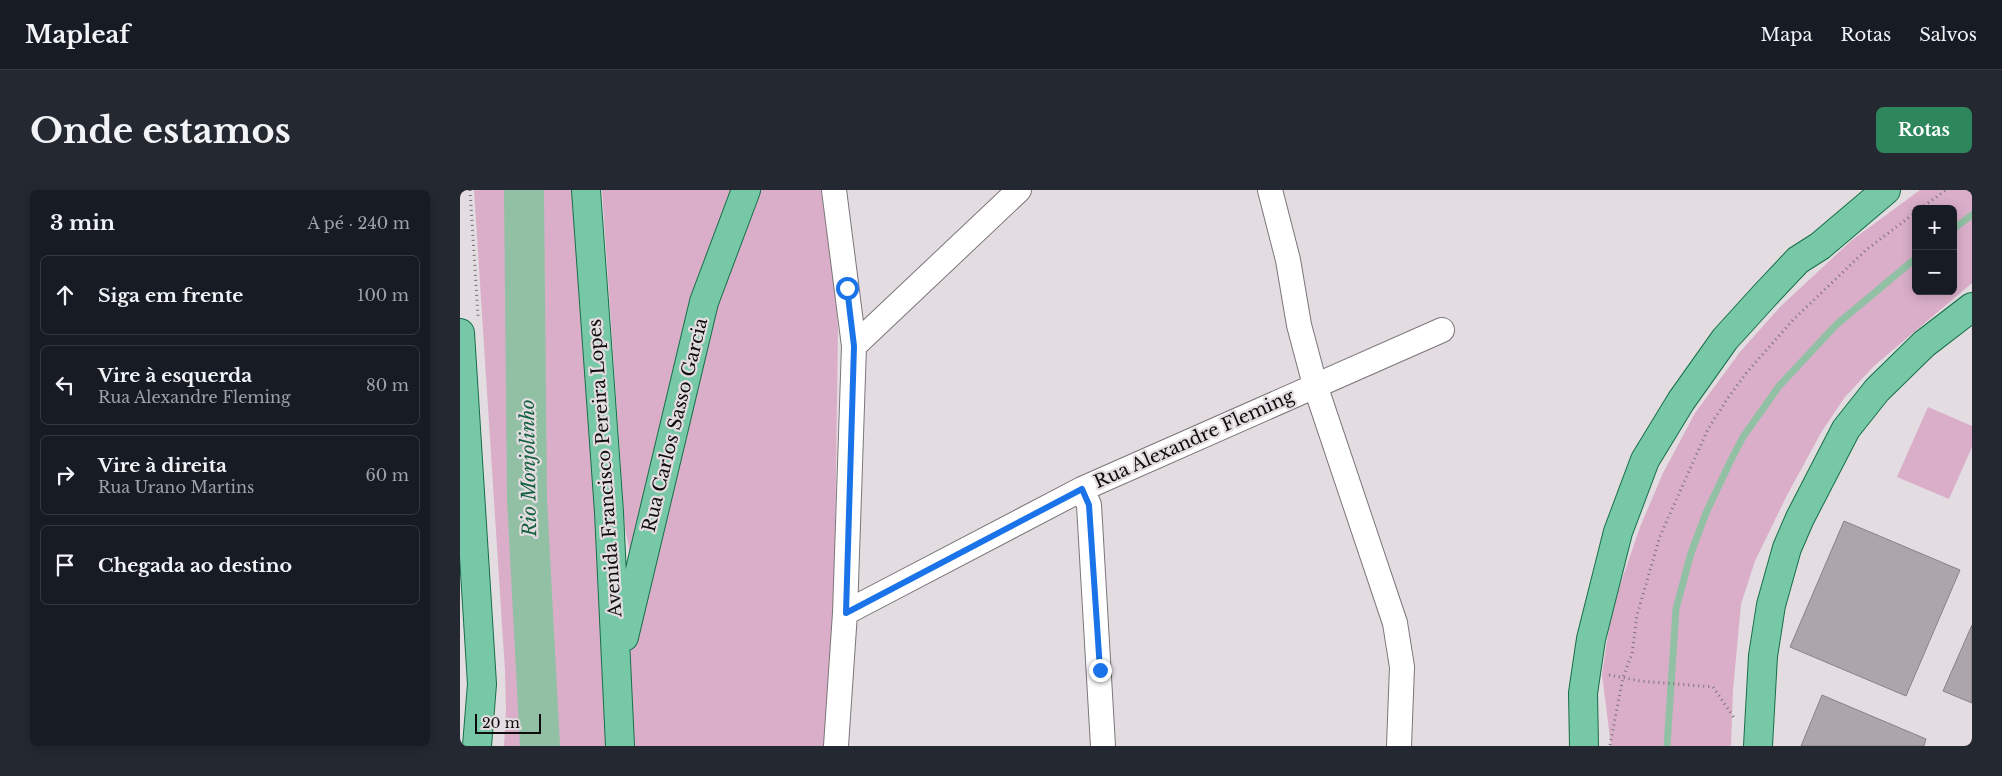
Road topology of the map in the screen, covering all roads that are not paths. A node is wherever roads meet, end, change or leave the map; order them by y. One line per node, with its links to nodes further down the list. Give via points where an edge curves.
1 (586, 190): 14 (main road, Avenida Francisco Pereira Lopes)
2 (746, 190): 14 (main road, Rua Carlos Sasso Garcia, via 704,302)
3 (834, 190): 10 (street)
4 (1019, 190): 10 (street)
5 (1270, 190): 11 (street, via 1288,260 1299,324)
6 (1886, 190): 20 (main road, via 1820,246 1798,260 1725,339 1645,460 1618,532 1591,639 1583,693)
7 (1972, 307): 21 (main road, via 1924,344 1877,390 1846,429 1800,518 1787,548 1771,605 1763,656)
8 (1442, 330): 11 (street, Rua Alexandre Fleming)
9 (460, 333): 15 (main road, via 482,684)
10 (854, 346): 13 (street)
11 (1316, 385): 12 (street, Rua Alexandre Fleming); 19 (street, via 1395,623 1402,668)
12 (1082, 489): 13 (street, Rua Alexandre Fleming); 18 (street, via 1089,505)
13 (846, 613): 17 (street)
14 (617, 665): 16 (main road, Avenida Francisco Pereira Lopes)
15 (477, 746)
16 (620, 746)
17 (836, 746)
18 (1103, 746)
19 (1399, 746)
20 (1584, 746)
21 (1758, 746)

